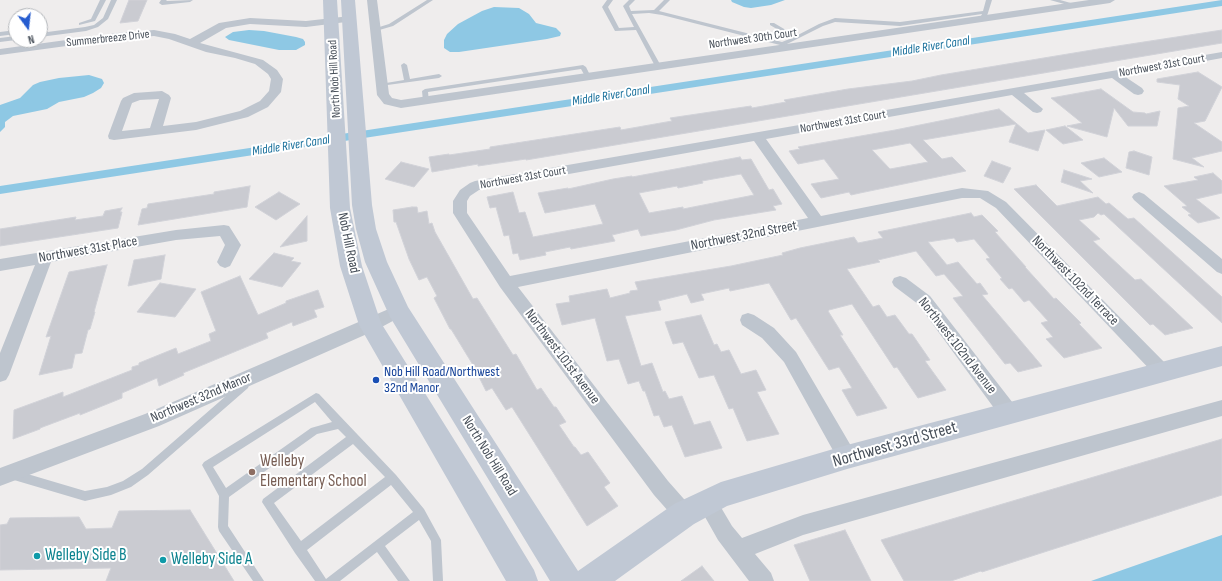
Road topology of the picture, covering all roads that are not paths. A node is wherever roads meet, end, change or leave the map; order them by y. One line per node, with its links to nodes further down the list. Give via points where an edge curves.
1 (164, 0): 2 (lane, via 162,3)
2 (190, 0)
3 (330, 0): 21 (main road, North Nob Hill Road)
4 (348, 0): 20 (main road, North Nob Hill Road)
5 (372, 0): 27 (street)
6 (430, 0): 27 (lane, via 391,25)
7 (610, 0): 26 (lane, via 605,7 617,30)
8 (632, 0): 18 (lane, via 626,6)
9 (667, 0): 17 (lane)
10 (989, 0): 19 (lane)
11 (1053, 0): 16 (lane)
12 (1110, 0): 13 (street, Northwest 30th Court)
13 (1095, 1): 16 (street, Northwest 30th Court)
14 (102, 2): 15 (lane); 24 (lane, via 90,22)
15 (113, 2): 28 (lane, via 105,18 96,26)
16 (1074, 5): 19 (street, Northwest 30th Court)
17 (655, 12): 18 (lane); 33 (lane)
18 (629, 13): 26 (lane)
19 (984, 15): 30 (lane, via 900,24 835,20); 31 (street, Northwest 30th Court)
20 (350, 19): 21 (street); 49 (main road, North Nob Hill Road)
21 (332, 22): 32 (street, via 235,23 223,25); 50 (main road, North Nob Hill Road)
22 (772, 24): 30 (lane)
23 (841, 26): 31 (street)
24 (58, 27): 25 (lane); 28 (lane)
25 (48, 28)
26 (637, 28): 38 (lane)
27 (376, 29): 43 (street)
28 (55, 33): 29 (lane)
29 (48, 34)
30 (796, 38): 33 (lane)
31 (853, 38): 33 (street, Northwest 30th Court)
32 (191, 43): 34 (street, Summerbreeze Drive, via 154,33); 47 (street, Summerbreeze Drive, via 259,62 273,72 277,79 275,92 264,104 244,114 196,126)
33 (781, 46): 38 (street, Northwest 30th Court)
34 (0, 52)
35 (1222, 56): 36 (street, Northwest 31st Court)
36 (1208, 58): 39 (street); 40 (street, Northwest 31st Court)
37 (404, 65): 42 (lane)
38 (658, 66): 43 (street, Northwest 30th Court, via 401,104 388,101 383,95)
39 (1222, 66)
40 (1114, 74): 44 (street); 45 (street, Northwest 31st Court)
41 (439, 76): 42 (lane)
42 (407, 81): 43 (lane)
43 (382, 85)
44 (1138, 91)
45 (1014, 92): 46 (street); 48 (street, Northwest 31st Court)
46 (1036, 109)
47 (155, 131): 47 (street, Summerbreeze Drive, via 165,98 162,95 138,96 127,101 114,136)
48 (758, 136): 51 (street, Northwest 31st Court, via 475,186); 54 (street)
49 (359, 154): 61 (main road, Nob Hill Road, via 366,229 376,262)
50 (338, 158): 63 (main road, Nob Hill Road, via 344,234 351,266)
51 (465, 193): 60 (street, Northwest 101st Avenue, via 460,200 460,213)
52 (983, 194): 54 (street, Northwest 32nd Street, via 962,193); 65 (street, Northwest 102nd Terrace, via 1001,206)
53 (1139, 197): 58 (street)
54 (817, 221): 60 (street, Northwest 32nd Street)
55 (45, 258): 56 (street, Northwest 31st Place, via 176,235 224,230 233,245); 57 (street, Northwest 31st Place); 67 (street)
56 (225, 262)
57 (0, 265)
58 (1222, 268)
59 (900, 282): 69 (street, Northwest 102nd Avenue, via 924,300)
60 (506, 283): 76 (street, Northwest 101st Avenue, via 661,488)
61 (398, 311): 63 (street, Northwest 32nd Manor); 87 (main road, North Nob Hill Road)
62 (748, 320): 72 (street, via 768,333 790,357)
63 (370, 325): 66 (street, Northwest 32nd Manor); 86 (main road)
64 (1222, 356): 65 (main road, Northwest 33rd Street)
65 (1164, 372): 69 (main road, Northwest 33rd Street)
66 (258, 374): 73 (street, Northwest 32nd Manor, via 152,420); 73 (lane, via 128,484 107,492 85,496)
67 (0, 375)
68 (1222, 408): 80 (street, via 803,525)
69 (1010, 413): 72 (main road, Northwest 33rd Street)
70 (340, 424): 71 (lane); 75 (lane, via 314,431); 75 (lane, via 316,397 207,465)
71 (354, 437): 74 (lane); 79 (lane, via 267,502)
72 (848, 458): 76 (main road, Northwest 33rd Street, via 721,494)
73 (5, 475)
74 (392, 478): 77 (lane); 79 (lane)
75 (224, 495): 81 (lane, via 223,527)
76 (695, 508): 80 (street, Northwest 101st Avenue, via 725,532); 88 (main road, Northwest 33rd Street)
77 (420, 513): 78 (lane); 85 (lane, via 436,540)
78 (378, 545): 83 (lane); 84 (lane)
79 (299, 549): 82 (lane)
80 (738, 550): 89 (street, Northwest 101st Avenue)
81 (259, 581)
82 (322, 581)
83 (331, 581)
84 (405, 581)
85 (438, 581)
86 (523, 581)
87 (567, 581)
88 (589, 581)
89 (763, 581)

